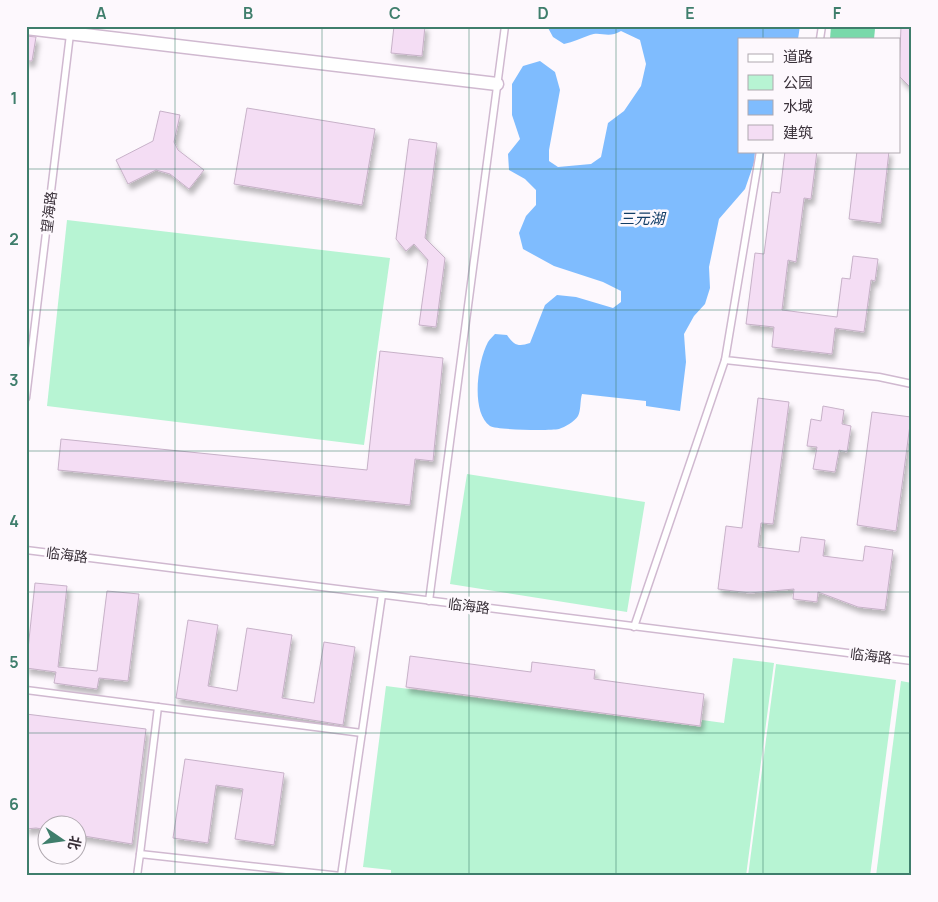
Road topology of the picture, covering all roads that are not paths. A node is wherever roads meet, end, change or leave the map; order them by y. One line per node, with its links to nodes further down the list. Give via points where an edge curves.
1 (505, 26): 4 (lane)
2 (26, 28): 3 (street)
3 (71, 30): 4 (street); 7 (lane, 望海路)
4 (497, 84): 12 (lane)
5 (760, 152): 6 (lane)
6 (725, 360): 8 (lane, via 879,377); 13 (lane)
7 (28, 365): 9 (lane, 望海路)
8 (912, 384)
9 (26, 398)
10 (26, 550): 11 (lane, 临海路)
11 (382, 595): 12 (lane, 临海路); 17 (lane)
12 (429, 601): 13 (lane, 临海路)
13 (634, 627): 14 (lane, 临海路)
14 (912, 661)
15 (26, 690): 16 (lane)
16 (158, 707): 17 (lane); 18 (lane)
17 (362, 733): 18 (lane, via 341,876)
18 (140, 854): 19 (lane)
19 (137, 876)

